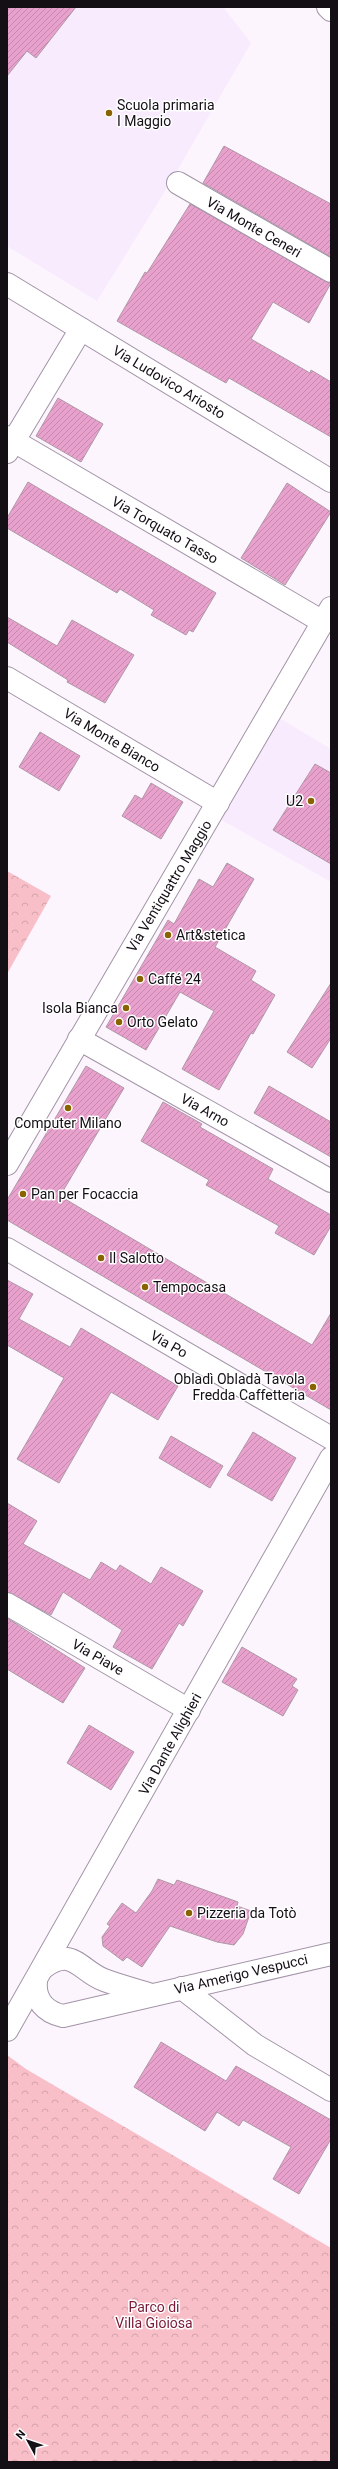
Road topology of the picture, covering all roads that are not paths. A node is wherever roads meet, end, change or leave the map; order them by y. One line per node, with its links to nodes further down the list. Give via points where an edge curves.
1 (328, 7): 2 (main road)
2 (331, 10)
3 (178, 183): 4 (main road, Via Monte Ceneri)
4 (331, 271)
5 (7, 284): 6 (main road, Via Ludovico Ariosto)
6 (81, 329): 7 (main road); 8 (main road, Via Ludovico Ariosto)
7 (9, 444): 9 (main road, Via Torquato Tasso)
8 (331, 480)
9 (327, 615): 11 (main road, Via Ventiquattro Maggio)
10 (7, 678): 11 (main road, Via Monte Bianco)
11 (218, 803): 12 (main road, Via Ventiquattro Maggio)
12 (79, 1039): 13 (main road, Via Ventiquattro Maggio); 14 (main road, Via Arno)
13 (7, 1164)
14 (331, 1181)
15 (7, 1249): 16 (main road, Via Po)
16 (331, 1438)
17 (331, 1458): 19 (main road, Via Dante Alighieri)
18 (7, 1604): 19 (main road, Via Piave)
19 (189, 1710): 21 (main road, Via Dante Alighieri)
20 (331, 1954): 22 (main road, Via Amerigo Vespucci)
21 (40, 1974): 23 (main road, via 58,1959 72,1960 102,1979); 23 (main road, Via Amerigo Vespucci, via 36,1993 40,2002 46,2010 63,2016); 24 (main road, Via Dante Alighieri)
22 (182, 1988): 23 (main road, Via Amerigo Vespucci); 25 (main road, via 255,2045)
23 (152, 1995)
24 (7, 2030)
25 (331, 2090)

